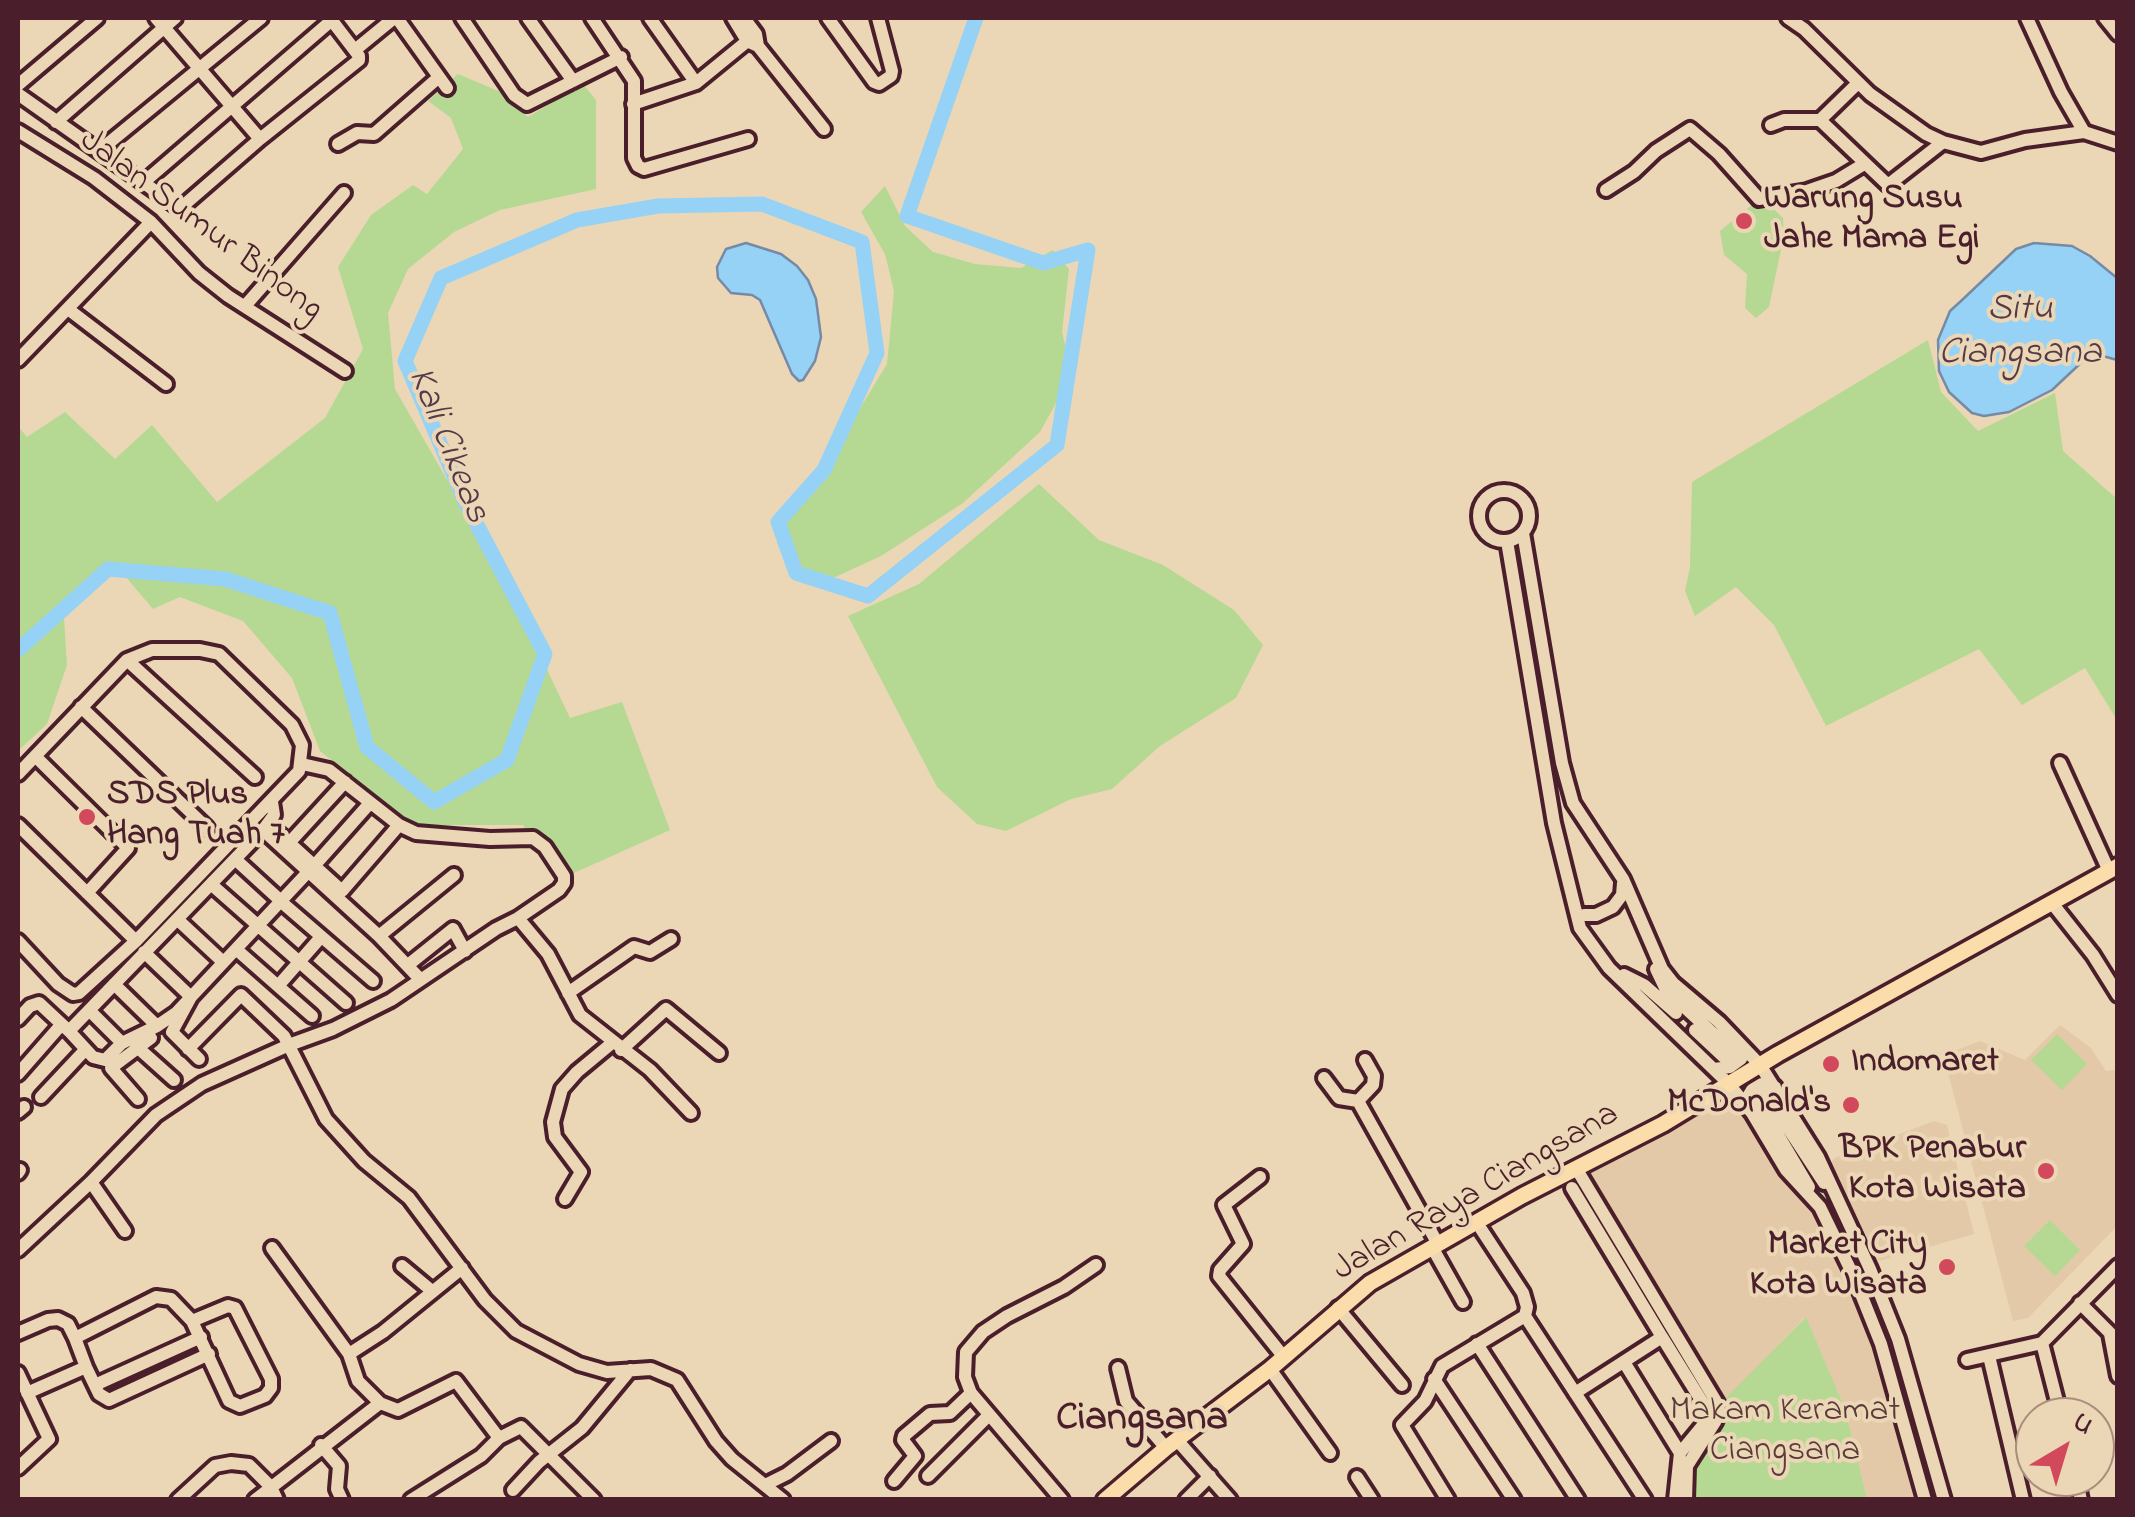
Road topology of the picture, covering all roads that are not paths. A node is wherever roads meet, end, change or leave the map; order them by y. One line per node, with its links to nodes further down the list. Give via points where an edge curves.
1 (97, 18): 25 (street)
2 (261, 18): 21 (street)
3 (396, 18): 19 (street); 39 (street, via 443,82 374,134 357,133)
4 (462, 18): 22 (street, via 514,96 527,104)
5 (528, 18): 22 (street)
6 (592, 18): 20 (street)
7 (650, 18): 23 (street)
8 (732, 18): 18 (street)
9 (744, 18): 18 (street)
10 (828, 18): 11 (street, via 879,84 892,71)
11 (878, 18)
12 (1788, 18): 24 (street)
13 (2026, 18): 34 (street)
14 (2105, 18): 17 (street)
15 (331, 19): 19 (street); 28 (street)
16 (165, 21): 21 (street); 30 (street)
17 (2118, 34)
18 (754, 40): 23 (street); 32 (street)
19 (357, 53): 35 (street, via 359,60)
20 (621, 57): 22 (street); 27 (street, via 634,81)
21 (200, 68): 28 (street); 40 (street)
22 (573, 81)
23 (696, 82): 27 (street)
24 (1858, 83): 29 (street); 37 (street)
25 (18, 85)
26 (18, 94): 30 (street)
27 (633, 104): 36 (street, via 634,161 640,168)
28 (232, 106): 35 (street); 42 (street)
29 (1820, 120): 31 (street); 41 (street)
30 (56, 122): 40 (street)
31 (1771, 124)
32 (824, 129)
33 (18, 131): 45 (street, Jalan Sumur Binong)
34 (2084, 132): 37 (street, via 1982,152); 38 (street)
35 (260, 139): 42 (street, via 184,205)
36 (748, 139)
37 (1942, 142): 41 (street, via 1888,184)
38 (2118, 143)
39 (338, 144)
40 (98, 151): 42 (street)
41 (1864, 164): 43 (street, via 1821,186 1760,199 1690,128)
42 (144, 183)
43 (1606, 190)
44 (344, 193): 46 (street)
45 (151, 222): 46 (street, Jalan Sumur Binong, via 199,273); 47 (street)
46 (245, 306): 49 (street, Jalan Sumur Binong)
47 (68, 309): 48 (street); 50 (street)
48 (18, 360)
49 (345, 371)
50 (166, 384)
51 (1523, 533): 52 (street); 52 (street, via 1526,503 1508,491 1490,495 1480,520 1489,536); 74 (street, via 1573,802 1623,879)
52 (1507, 541): 77 (street, via 1554,823)
53 (127, 660): 54 (street); 57 (street, via 174,648 218,654 292,725); 59 (street)
54 (80, 708): 55 (street); 66 (street)
55 (35, 756): 58 (street); 73 (street, via 128,848)
56 (2060, 763): 69 (street)
57 (302, 764): 60 (street); 61 (street)
58 (18, 774)
59 (254, 777)
60 (345, 782): 62 (street); 67 (street)
61 (272, 802): 65 (street, via 274,816); 85 (street)
62 (370, 803): 63 (street); 70 (street)
63 (399, 825): 70 (street, via 342,890); 78 (street, via 459,838 539,841 564,883)
64 (18, 826): 73 (street)
65 (265, 827): 67 (street); 68 (street); 70 (street)
66 (207, 828)
67 (289, 843): 70 (street)
68 (235, 859): 72 (street); 76 (street)
69 (2113, 868): 75 (main road, Jalan Raya Ciangsana)
70 (311, 869): 76 (street); 81 (street)
71 (454, 874): 81 (street)
72 (212, 885): 79 (street); 80 (street)
73 (87, 893): 85 (street)
74 (1627, 897): 77 (street); 111 (street, via 1662,969 1719,1022)
75 (2052, 902): 97 (street); 113 (main road, Jalan Raya Ciangsana)
76 (284, 904): 80 (street); 82 (street)
77 (1580, 917): 91 (street)
78 (518, 918): 87 (street); 96 (street, via 548,954)
79 (177, 919): 85 (street); 88 (street)
80 (258, 927): 86 (street); 89 (street)
81 (379, 936): 90 (street)
82 (322, 937): 89 (street); 93 (street)
83 (671, 939): 96 (street, via 650,952 634,947)
84 (18, 941): 85 (street, via 72,994)
85 (140, 947): 94 (street); 98 (street)
86 (236, 950): 88 (street); 95 (street)
87 (465, 951): 90 (street, via 452,929); 92 (street)
88 (222, 962): 98 (street)
89 (299, 963): 95 (street); 99 (street)
90 (408, 965): 92 (street)
91 (1609, 968): 111 (street, via 1658,995); 114 (street)
92 (420, 979): 106 (street, via 359,1018)
93 (373, 982)
94 (114, 984): 100 (street); 103 (street)
95 (278, 986): 101 (street)
96 (568, 994): 108 (street)
97 (2118, 996)
98 (192, 997): 103 (street); 104 (street)
99 (346, 1003)
100 (90, 1011): 105 (street); 107 (street)
101 (312, 1016)
102 (18, 1019): 105 (street, via 39,1003)
103 (157, 1026): 107 (street)
104 (173, 1026): 106 (street, via 173,1036 194,1054 238,994); 107 (street)
105 (65, 1028): 109 (street); 115 (street)
106 (289, 1044): 126 (street, via 202,1084 156,1115); 137 (street, via 326,1118 364,1162 409,1198)
107 (129, 1045): 109 (street, via 105,1060); 117 (street); 121 (street, via 111,1068)
108 (617, 1047): 110 (street, via 666,1009); 123 (street); 128 (street, via 562,1089 555,1137 581,1172)
109 (85, 1050): 120 (street)
110 (719, 1052)
111 (1734, 1053): 113 (street); 114 (street, via 1741,1058)
112 (1365, 1060): 122 (street, via 1373,1085)
113 (1760, 1065): 118 (main road, Jalan Raya Ciangsana); 119 (street)
114 (1714, 1069): 118 (street)
115 (18, 1074)
116 (1324, 1078): 122 (street, via 1340,1098)
117 (174, 1080)
118 (1729, 1084): 119 (street); 124 (main road, Jalan Raya Ciangsana)
119 (1760, 1096): 204 (street, via 1786,1170 1820,1207 1882,1344); 205 (street, via 1803,1130 1840,1204 1898,1339)
120 (41, 1097)
121 (138, 1099)
122 (1358, 1100): 131 (street)
123 (691, 1113)
124 (1576, 1168): 131 (main road, Jalan Raya Ciangsana); 203 (street, via 1717,1403 1715,1422 1687,1466)
125 (1260, 1177): 153 (street, via 1224,1205 1242,1244 1219,1276)
126 (92, 1182): 130 (street); 133 (street)
127 (1572, 1188): 146 (street)
128 (565, 1199)
129 (1480, 1229): 142 (street, via 1523,1293)
130 (125, 1231)
131 (1435, 1246): 139 (street); 141 (main road, Jalan Raya Ciangsana)
132 (272, 1248): 152 (street)
133 (18, 1250)
134 (1096, 1265): 167 (street, via 983,1332 966,1352)
135 (402, 1266): 138 (street)
136 (2118, 1266): 140 (street)
137 (462, 1268): 138 (street); 160 (street, via 516,1332 580,1364)
138 (432, 1291): 152 (street)
139 (1462, 1302)
140 (2080, 1303): 148 (street); 149 (street)
141 (1338, 1308): 153 (main road, Jalan Raya Ciangsana); 165 (street)
142 (1525, 1316): 150 (street); 168 (street)
143 (192, 1321): 145 (street); 147 (street, via 170,1299 156,1298); 151 (street, via 236,1308 271,1388 240,1406 232,1403)
144 (18, 1333): 147 (street, via 58,1320)
145 (201, 1337): 151 (street); 164 (street)
146 (1662, 1337): 156 (street); 178 (street, via 1709,1413)
147 (75, 1338): 157 (street)
148 (2114, 1338): 162 (street)
149 (2042, 1343): 154 (street); 169 (street)
150 (1477, 1344): 163 (street, via 1442,1366); 200 (street)
151 (209, 1354): 164 (street, via 108,1400)
152 (349, 1354): 170 (street, via 358,1381)
153 (1283, 1356): 159 (main road, Jalan Raya Ciangsana)
154 (1988, 1356): 155 (street); 206 (street)
155 (1967, 1360)
156 (1624, 1362): 168 (street); 178 (street)
157 (86, 1367): 164 (street); 166 (street)
158 (1118, 1368): 174 (street, via 1126,1401)
159 (1270, 1369): 174 (main road, Jalan Raya Ciangsana); 177 (street)
160 (630, 1370): 176 (street, via 582,1428); 184 (street, via 651,1369 676,1380 724,1450)
161 (18, 1373): 166 (street)
162 (2118, 1376)
163 (1434, 1379): 198 (street, via 1425,1401 1402,1425); 199 (street)
164 (95, 1384)
165 (1402, 1385)
166 (27, 1393): 179 (street, via 48,1441)
167 (971, 1393): 171 (street); 183 (street, via 950,1413 930,1414 904,1436 915,1456)
168 (1575, 1393): 201 (street)
169 (2056, 1397)
170 (380, 1403): 172 (street, via 398,1410 456,1381); 175 (street)
171 (988, 1416): 180 (street); 194 (street)
172 (500, 1438): 176 (street, via 522,1427); 191 (street)
173 (832, 1441): 184 (street)
174 (1172, 1444): 181 (street); 188 (main road, Jalan Raya Ciangsana)
175 (321, 1445): 186 (street); 190 (street, via 339,1466)
176 (551, 1453): 185 (street); 192 (street)
177 (1330, 1453)
178 (1680, 1453): 202 (street)
179 (18, 1468)
180 (928, 1476)
181 (1210, 1476): 195 (street); 196 (street)
182 (1358, 1477): 197 (street)
183 (894, 1482)
184 (767, 1484): 193 (street)
185 (513, 1490)
186 (274, 1493): 187 (street, via 249,1465 232,1462 215,1466); 189 (street)
187 (177, 1499)
188 (1108, 1499)
189 (255, 1500)
190 (342, 1500)
191 (410, 1500)
192 (594, 1500)
193 (782, 1500)
194 (1062, 1500)
195 (1186, 1500)
196 (1230, 1500)
197 (1372, 1500)
198 (1448, 1500)
199 (1514, 1500)
200 (1578, 1500)
201 (1644, 1500)
202 (1675, 1500)
203 (1686, 1500)
204 (1925, 1500)
205 (1944, 1500)
206 (2023, 1500)

